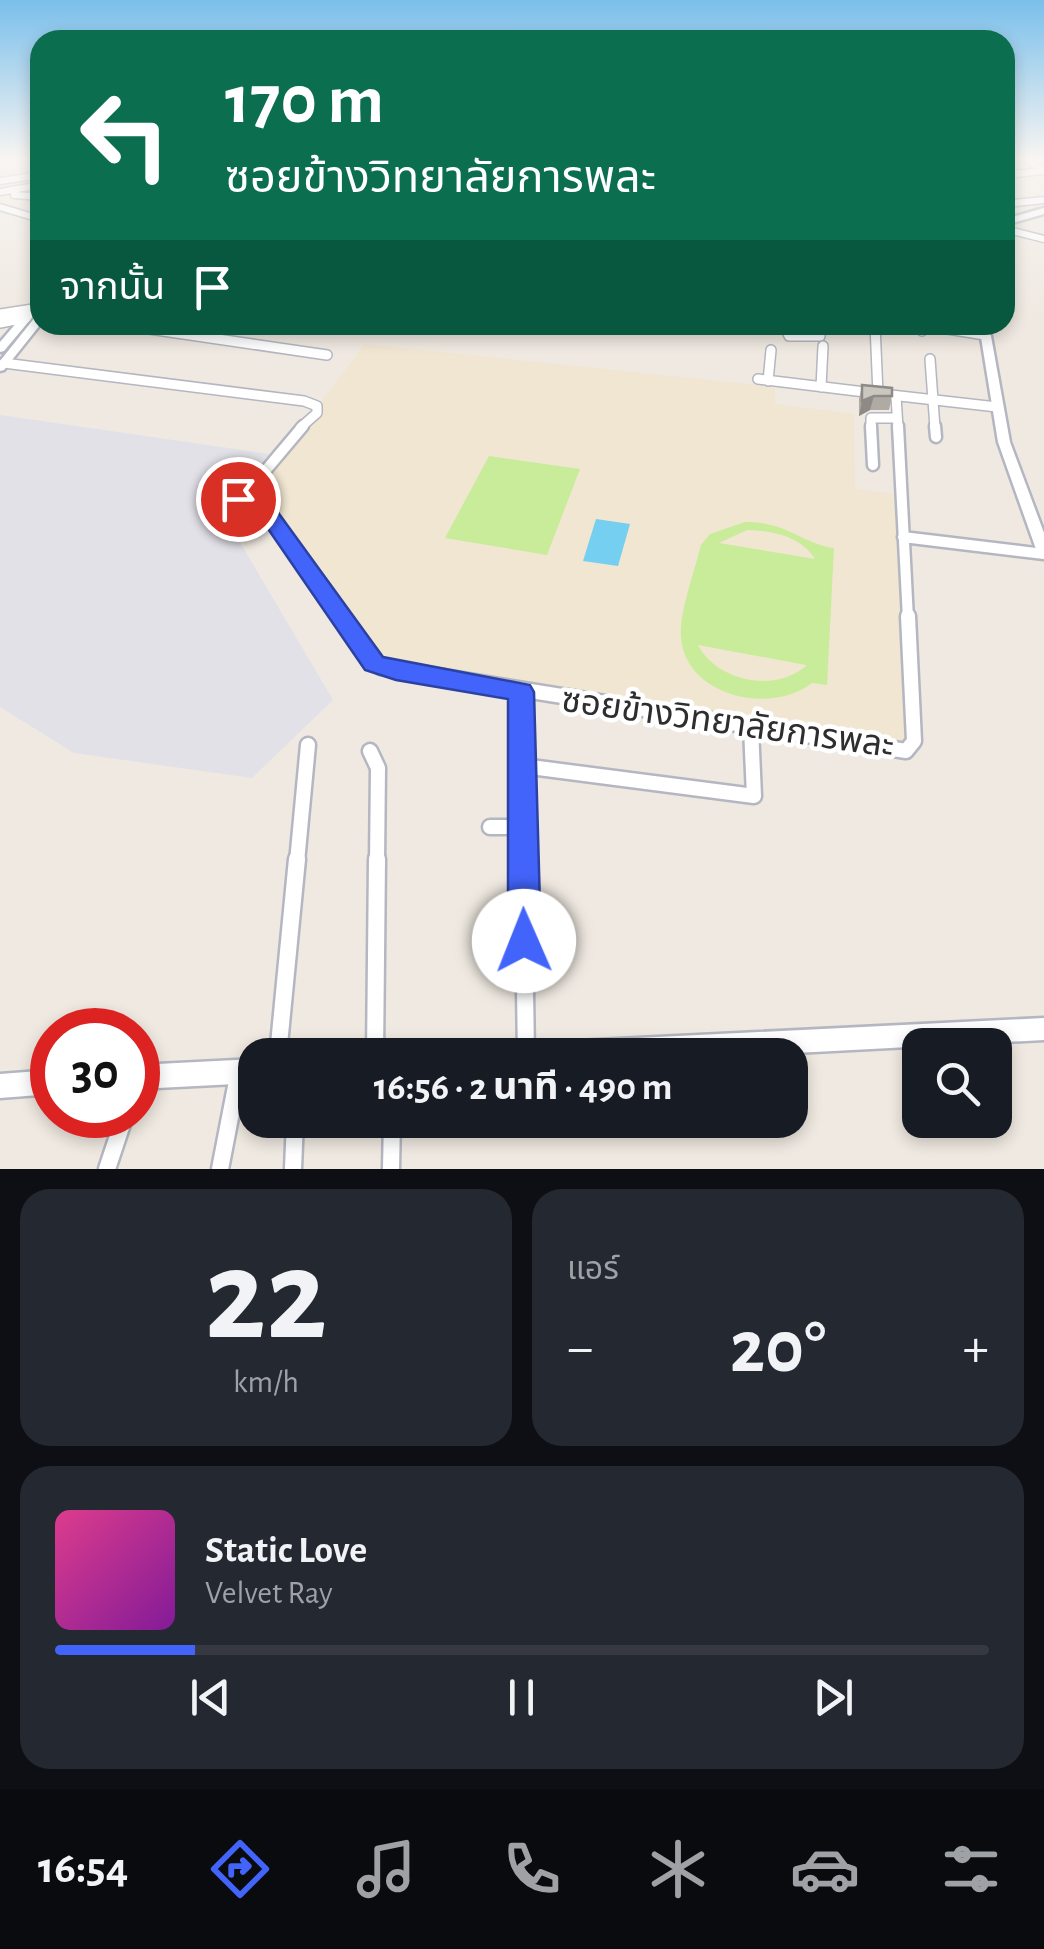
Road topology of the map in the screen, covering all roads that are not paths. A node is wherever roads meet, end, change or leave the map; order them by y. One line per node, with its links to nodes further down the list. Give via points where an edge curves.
1 (1037, 214): 3 (street)
2 (1015, 217): 3 (street)
3 (1018, 218): 4 (street)
4 (1015, 220)
5 (1015, 229): 6 (street)
6 (1044, 239)
7 (30, 312): 8 (street)
8 (0, 314)
9 (30, 314): 11 (street)
10 (30, 317): 19 (street)
11 (0, 323)
12 (30, 323): 23 (street)
13 (192, 335): 21 (street)
14 (792, 335): 15 (street)
15 (820, 335)
16 (875, 335): 25 (street)
17 (986, 335): 28 (street)
18 (823, 346): 24 (street)
19 (0, 349)
20 (772, 350): 24 (street, via 763,380)
21 (326, 354)
22 (930, 358): 27 (street)
23 (12, 364): 34 (street, ซอยข้างวิทยาลัยการพละ, via 317,406 239,502 269,516 374,664)
24 (821, 387): 25 (street)
25 (878, 394): 26 (street)
26 (896, 396): 27 (street); 29 (street, ซอยข้างวิทยาลัยการพละ)
27 (931, 400): 28 (street); 30 (street)
28 (997, 407): 33 (street)
29 (896, 418): 31 (street, via 871,418); 32 (street, ซอยข้างวิทยาลัยการพละ)
30 (936, 437)
31 (873, 464)
32 (903, 537): 33 (street); 35 (street, ซอยข้างวิทยาลัยการพละ, via 910,749)
33 (1044, 553)
34 (521, 692): 35 (street, ซอยข้างวิทยาลัยการพละ); 38 (street)
35 (751, 728): 38 (street, via 756,791 746,797)
36 (308, 745): 42 (street)
37 (370, 750): 43 (street, via 378,768)
38 (522, 766): 40 (street)
39 (490, 827): 40 (street)
40 (523, 827): 44 (street)
41 (1044, 1029): 45 (street)
42 (280, 1038)
43 (375, 1038)
44 (526, 1038)
45 (808, 1041)
46 (238, 1071): 47 (street)
47 (160, 1076)
48 (30, 1084): 49 (street)
49 (0, 1086)
50 (238, 1104): 55 (street)
51 (117, 1138): 54 (street)
52 (295, 1138): 56 (street)
53 (392, 1138): 57 (street)
54 (107, 1169)
55 (220, 1169)
56 (293, 1169)
57 (391, 1169)

